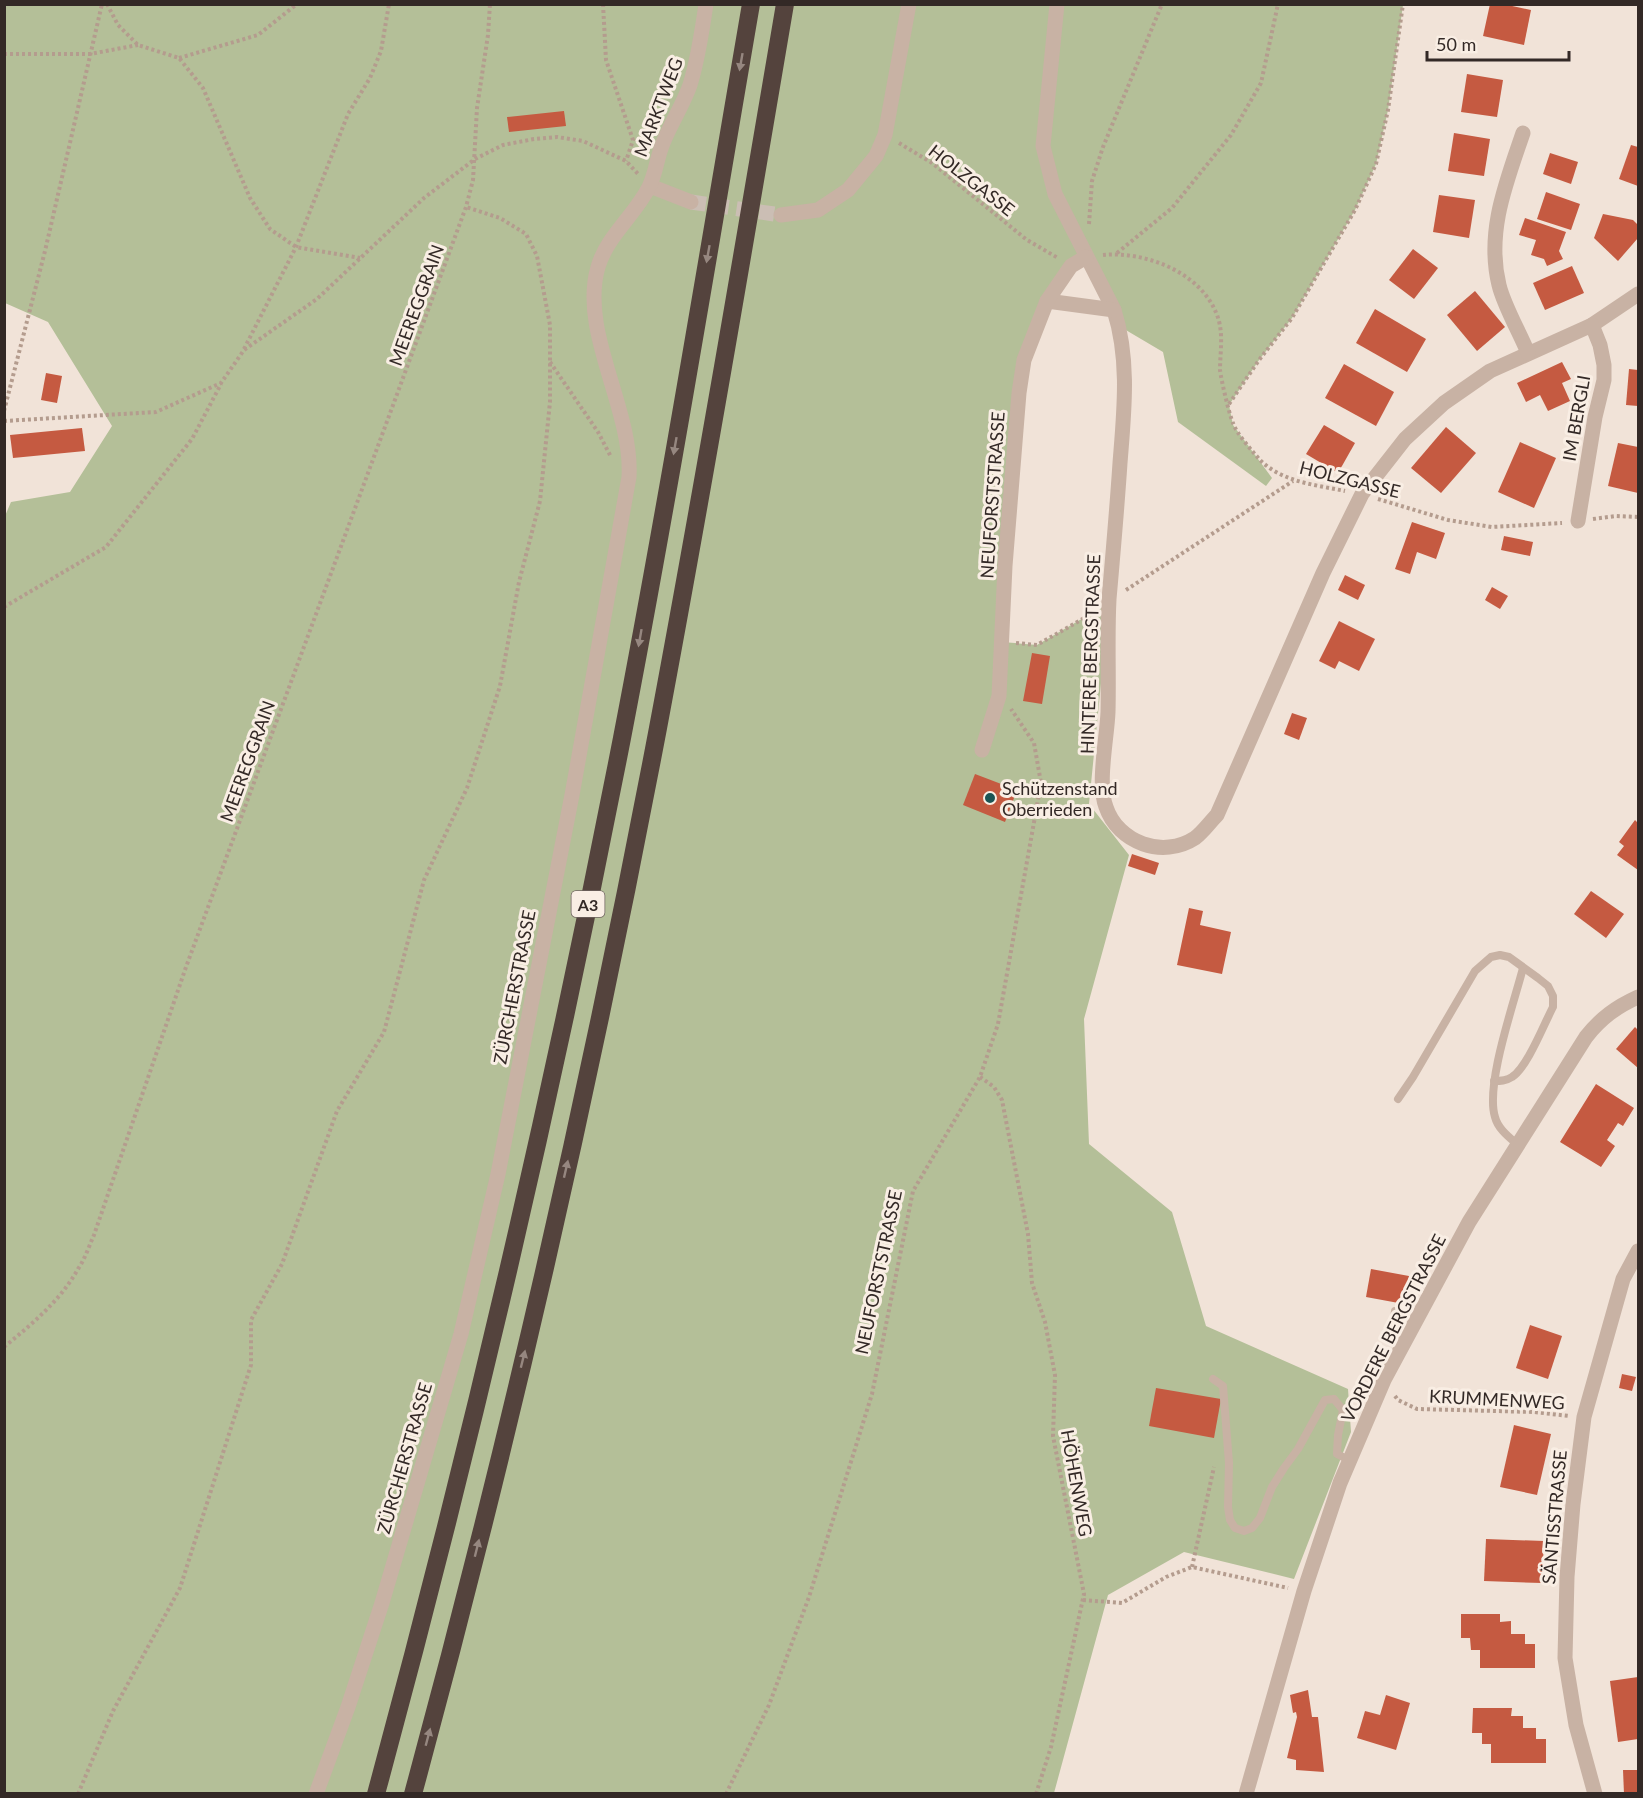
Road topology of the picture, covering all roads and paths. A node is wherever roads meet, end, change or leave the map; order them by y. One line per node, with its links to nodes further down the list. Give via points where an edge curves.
1 (105, 4): 14 (path, via 118,25); 16 (path)
2 (297, 4): 17 (path, via 258,35)
3 (389, 4): 27 (path, via 381,51 348,114)
4 (490, 4): 20 (path, MEEREGGRAIN)
5 (603, 4): 21 (path, via 606,60 633,140)
6 (706, 4): 22 (street, MARKTWEG, via 701,44 689,86 663,144)
7 (751, 4): 73 (highway, A3, one-way to 73, via 660,532 578,954 492,1339)
8 (785, 4): 74 (highway, A3, one-way to 8, via 531,1328 620,917 697,516)
9 (909, 4): 19 (street)
10 (1056, 4): 29 (street, HINTERE BERGSTRASSE, via 1043,146 1055,194)
11 (1162, 4): 26 (path, via 1103,147 1092,181)
12 (1278, 4): 28 (path, via 1261,83 1231,135 1172,208)
13 (1403, 4): 40 (path, via 1376,164 1355,210 1292,318)
14 (138, 45): 16 (path); 17 (path)
15 (4, 54): 16 (path)
16 (90, 54): 41 (path)
17 (179, 58): 27 (path, via 202,88 250,198 270,229)
18 (1523, 133): 37 (street, via 1499,205 1494,244 1499,286)
19 (885, 135): 25 (street, via 876,156 848,190 818,210); 31 (path, HOLZGASSE, via 932,163 1027,240)
20 (475, 159): 21 (path, via 503,145 557,137 583,141); 24 (path, MEEREGGRAIN); 30 (path, via 424,198)
21 (626, 161): 22 (path)
22 (650, 186): 23 (street); 43 (street, ZÜRCHERSTRASSE, via 609,242 598,267 594,291 597,327 631,456)
23 (691, 202)
24 (466, 207): 38 (path, via 500,218 526,234 537,256 548,313); 61 (path, MEEREGGRAIN, via 186,966 94,1235 61,1295)
25 (781, 214)
26 (1090, 223)
27 (296, 246): 30 (path); 36 (path)
28 (1116, 254): 29 (path, HOLZGASSE); 40 (path, HOLZGASSE, via 1145,258 1181,273 1204,293 1217,315 1220,372)
29 (1086, 257): 31 (street, NEUFORSTSTRASSE); 34 (street, HINTERE BERGSTRASSE)
30 (361, 258): 36 (path, via 317,299)
31 (1071, 266): 33 (street, NEUFORSTSTRASSE)
32 (1638, 294): 35 (street, HINTERE BERGSTRASSE)
33 (1047, 301): 34 (street); 51 (street, NEUFORSTSTRASSE, via 1024,360 1019,393)
34 (1114, 310): 48 (street, HINTERE BERGSTRASSE, via 1125,369)
35 (1592, 325): 37 (street, HINTERE BERGSTRASSE); 47 (street, IM BERGLI, via 1600,345 1604,380)
36 (244, 350): 39 (path)
37 (1528, 353): 45 (street, HINTERE BERGSTRASSE, via 1490,371 1444,403 1405,439)
38 (550, 362): 43 (path, via 614,462); 71 (path, via 540,501 519,582 500,686 467,788 424,880 384,1032 337,1111 282,1264 250,1320 251,1365 180,1588 113,1711)
39 (221, 383): 42 (path, via 156,412); 49 (path, via 192,439 106,547)
40 (1229, 405): 44 (path, HOLZGASSE, via 1233,425 1261,460)
41 (4, 411)
42 (4, 421)
43 (629, 477): 72 (street, ZÜRCHERSTRASSE, via 498,1174 461,1334 382,1603)
44 (1294, 481): 45 (path, HOLZGASSE); 48 (path)
45 (1362, 494): 47 (path, HOLZGASSE, via 1448,520 1492,527); 48 (street, HINTERE BERGSTRASSE, via 1323,573 1217,815 1195,838 1168,849 1130,838 1115,824 1102,792 1108,714)
46 (1638, 517): 47 (path, HOLZGASSE)
47 (1578, 521)
48 (1109, 603): 50 (path)
49 (4, 607)
50 (1037, 645)
51 (999, 696): 52 (street, NEUFORSTSTRASSE); 55 (path, NEUFORSTSTRASSE, via 1034,743 1041,783 999,1024)
52 (982, 750)
53 (1523, 968): 56 (lane); 56 (lane, via 1548,986 1553,1007 1523,1067 1514,1077); 57 (lane, via 1500,955 1491,957 1474,971)
54 (1638, 997): 58 (street, VORDERE BERGSTRASSE, via 1599,1020 1586,1036)
55 (980, 1077): 70 (path, HÖHENWEG, via 994,1087 1002,1100 1028,1234 1032,1283 1045,1322 1055,1375 1053,1436); 75 (path, NEUFORSTSTRASSE, via 913,1191 868,1406 809,1597 768,1705)
56 (1494, 1081): 58 (lane, via 1495,1119)
57 (1398, 1099)
58 (1518, 1145): 62 (street, VORDERE BERGSTRASSE, via 1469,1222)
59 (1638, 1251): 65 (street, SÄNTISSTRASSE, via 1623,1279)
60 (1395, 1311): 62 (lane, via 1392,1338)
61 (4, 1347)
62 (1401, 1350): 64 (street, VORDERE BERGSTRASSE)
63 (1213, 1379): 67 (lane, via 1222,1386 1229,1463 1228,1507 1235,1528 1252,1528 1260,1518 1272,1487 1325,1400 1334,1399 1343,1410 1337,1454)
64 (1384, 1380): 65 (path, KRUMMENWEG, via 1398,1400 1417,1409); 67 (street, VORDERE BERGSTRASSE)
65 (1584, 1417): 78 (street, SÄNTISSTRASSE, via 1570,1535 1565,1658 1576,1725)
66 (1216, 1460): 68 (path)
67 (1349, 1460): 69 (street, VORDERE BERGSTRASSE)
68 (1192, 1567): 69 (path); 70 (path, via 1122,1602)
69 (1304, 1591): 77 (street, VORDERE BERGSTRASSE)
70 (1083, 1600): 76 (path, HÖHENWEG, via 1051,1747)
71 (78, 1794)
72 (316, 1794)
73 (376, 1794)
74 (413, 1794)
75 (726, 1794)
76 (1036, 1794)
77 (1246, 1794)
78 (1595, 1794)

